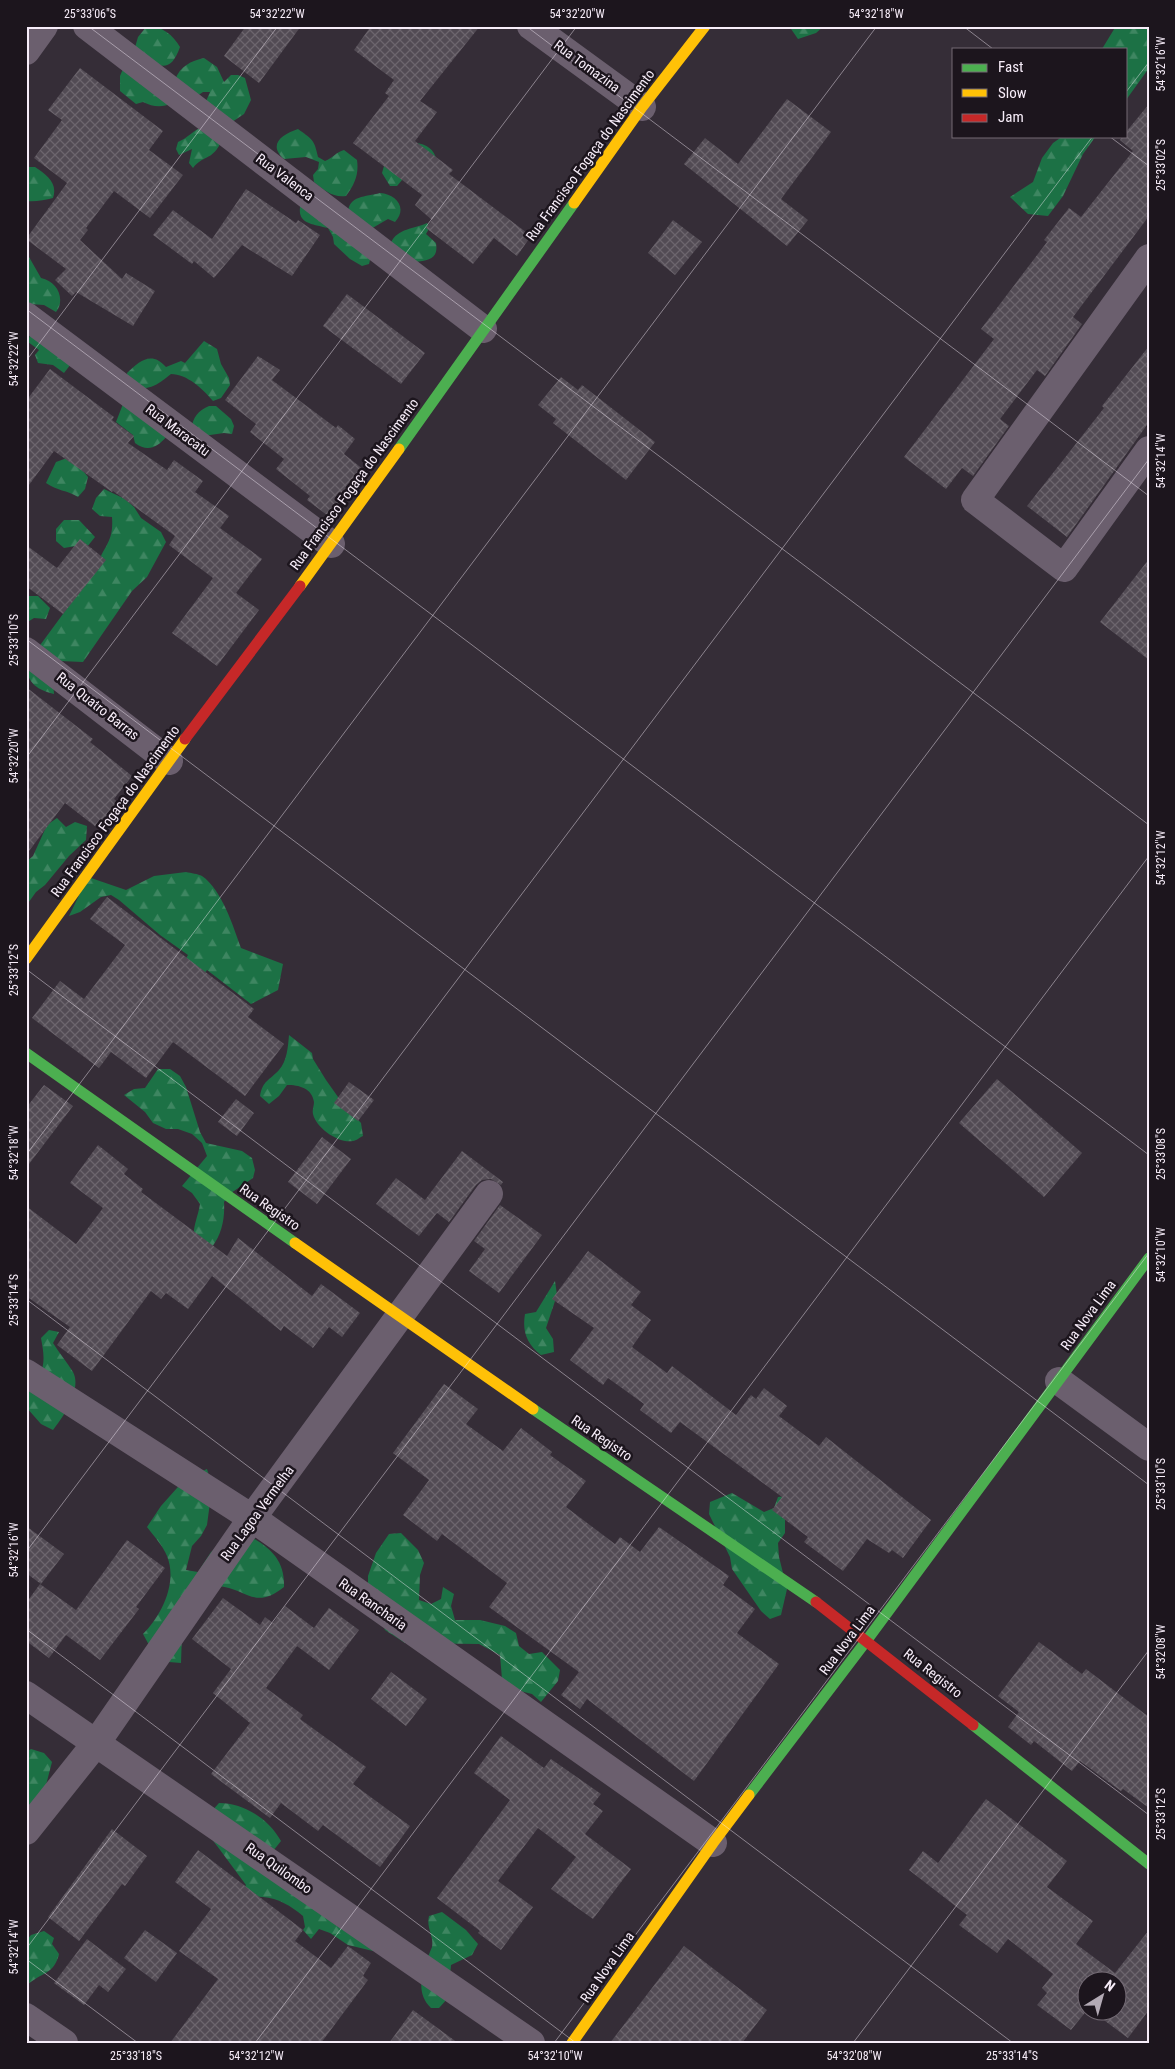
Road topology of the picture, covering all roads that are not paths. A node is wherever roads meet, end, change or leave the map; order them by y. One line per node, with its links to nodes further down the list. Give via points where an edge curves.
1 (44, 26): 5 (street)
2 (88, 26): 9 (street, Rua Valenca)
3 (532, 26): 6 (street, Rua Tomazina)
4 (705, 26): 6 (street, Rua Francisco Fogaça do Nascimento)
5 (26, 51)
6 (642, 106): 9 (street, Rua Francisco Fogaça do Nascimento)
7 (1149, 258): 10 (street, via 975,500 1064,568)
8 (26, 316): 11 (street, Rua Maracatu)
9 (483, 328): 11 (street, Rua Francisco Fogaça do Nascimento)
10 (1149, 450)
11 (330, 544): 13 (street, Rua Francisco Fogaça do Nascimento)
12 (26, 651): 13 (street, Rua Quatro Barras)
13 (169, 761): 14 (street, Rua Francisco Fogaça do Nascimento)
14 (26, 959)
15 (26, 1053): 18 (street, Rua Registro)
16 (489, 1194): 18 (street, Rua Lagoa Vermelha)
17 (1149, 1258): 20 (street, Rua Nova Lima)
18 (399, 1317): 22 (street, Rua Lagoa Vermelha); 23 (street, Rua Registro, via 826,1609)
19 (26, 1373): 22 (street, Rua Rancharia)
20 (1059, 1381): 21 (street); 23 (street, Rua Nova Lima)
21 (1149, 1447)
22 (252, 1518): 25 (street, Rua Lagoa Vermelha); 27 (street, Rua Rancharia)
23 (866, 1640): 27 (street, Rua Nova Lima); 28 (street, Rua Registro)
24 (26, 1695): 25 (street, Rua Quilombo)
25 (97, 1742): 26 (street, Rua Lagoa Vermelha); 31 (street, Rua Quilombo)
26 (26, 1831)
27 (713, 1843): 32 (street, Rua Nova Lima)
28 (1149, 1864)
29 (26, 2017): 30 (street)
30 (64, 2043)
31 (531, 2043)
32 (572, 2043)

